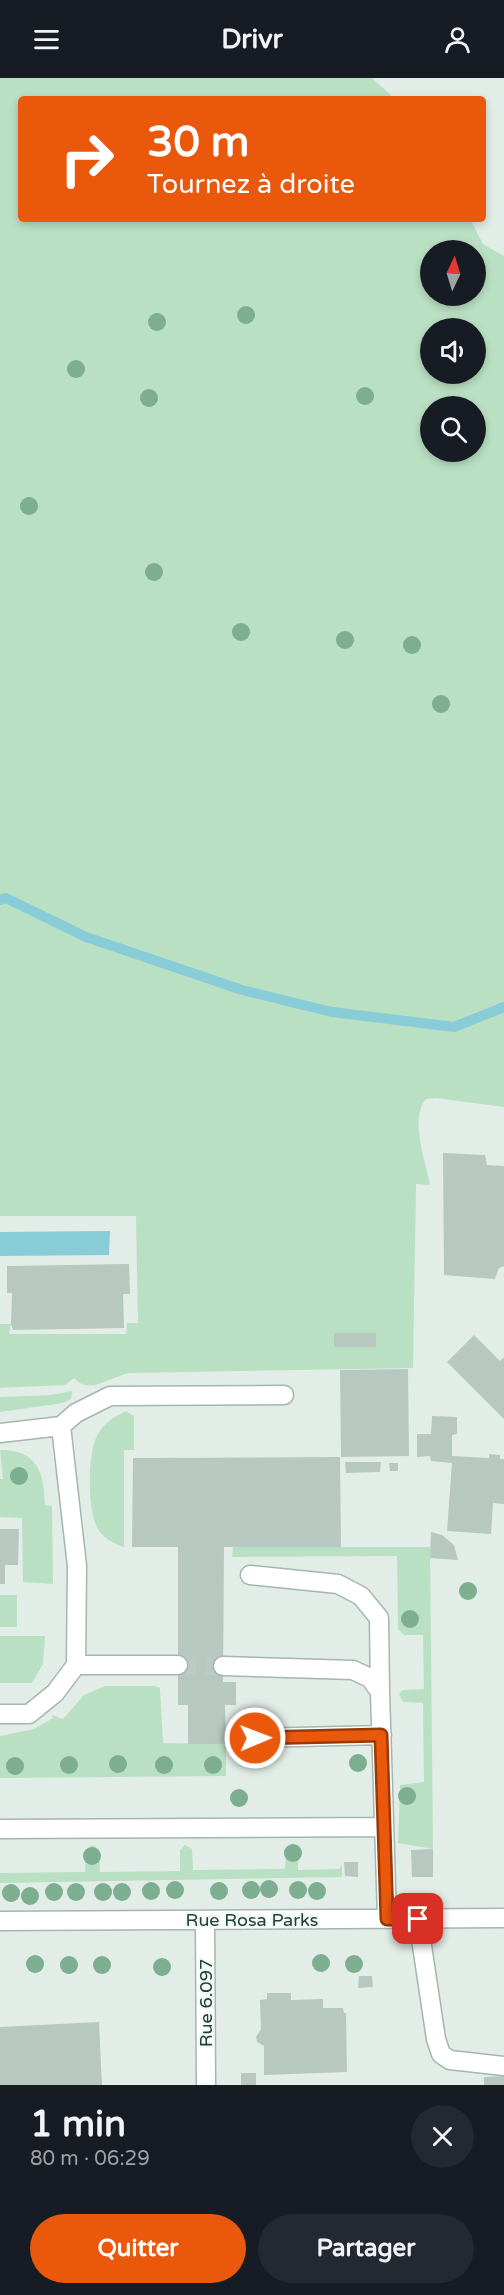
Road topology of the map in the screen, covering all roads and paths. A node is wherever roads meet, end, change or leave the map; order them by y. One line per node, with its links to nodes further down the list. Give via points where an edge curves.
1 (284, 1395): 2 (street, via 110,1396 76,1413)
2 (61, 1426): 3 (street); 5 (street, via 77,1566)
3 (0, 1433)
4 (250, 1575): 8 (street, via 338,1584 361,1596 379,1618)
5 (76, 1665): 6 (street); 9 (street, via 55,1693 29,1714)
6 (178, 1665)
7 (224, 1666): 8 (street, via 353,1670 370,1678)
8 (380, 1692): 10 (street)
9 (0, 1714)
10 (381, 1735): 11 (street); 12 (street)
11 (255, 1738)
12 (384, 1827): 13 (street); 15 (street)
13 (0, 1829)
14 (504, 1918): 16 (street, Rue Rosa Parks)
15 (387, 1919): 16 (street, Rue Rosa Parks); 17 (street, Rue Rosa Parks)
16 (418, 1919): 19 (street, via 441,2054 450,2060)
17 (205, 1920): 18 (street, Rue Rosa Parks); 20 (street, Rue 6.097)
18 (0, 1921)
19 (504, 2066)
20 (206, 2085)

